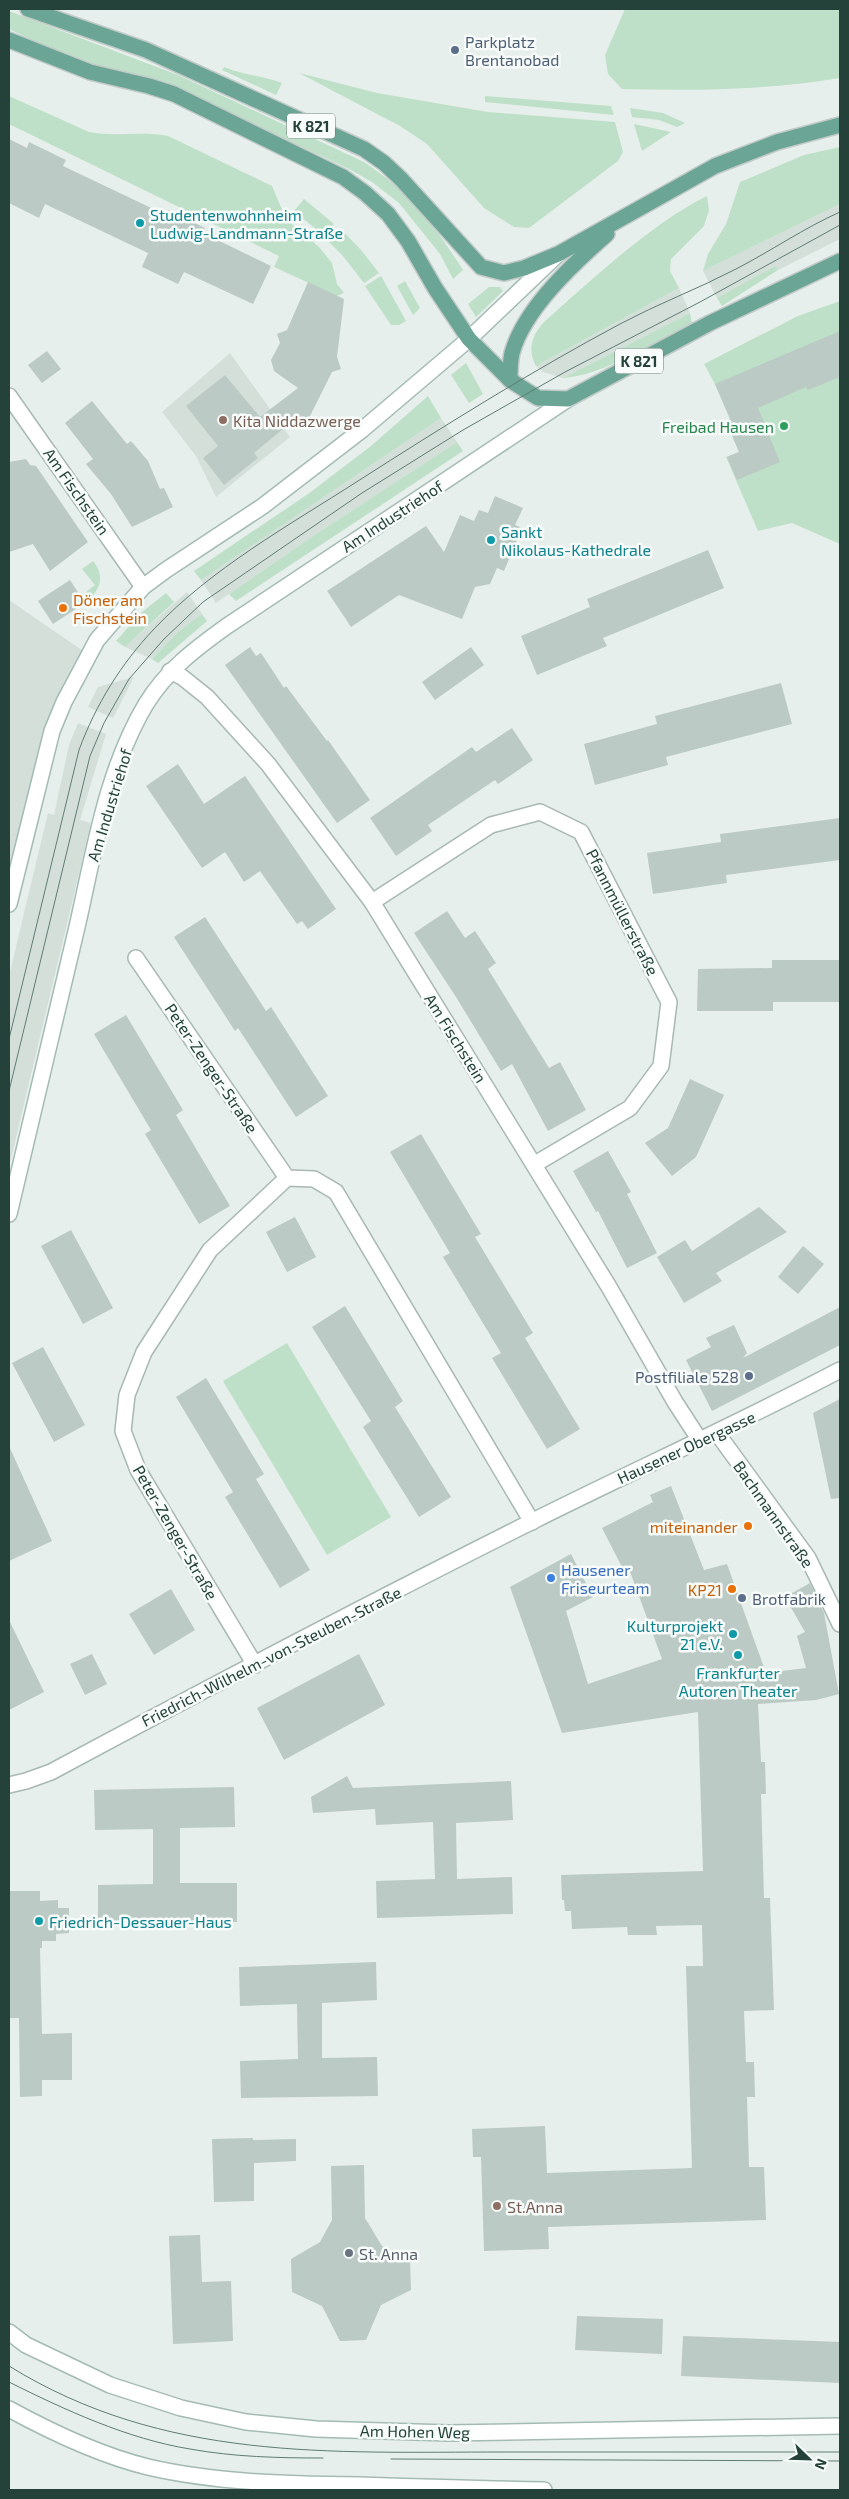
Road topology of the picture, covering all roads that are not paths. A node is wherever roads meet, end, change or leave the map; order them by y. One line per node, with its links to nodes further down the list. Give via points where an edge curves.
1 (28, 9): 5 (main road, K 821, via 146,50 364,149 401,179 481,268 510,273)
2 (9, 40): 7 (main road, K 821, via 90,72 174,94 343,177 388,214)
3 (840, 125): 4 (main road, K 821, via 777,142 715,166)
4 (627, 216): 5 (main road, K 821); 8 (main road, via 588,250 533,314 519,334 512,354)
5 (558, 254): 7 (street)
6 (840, 260): 10 (main road, K 821, via 710,323)
7 (469, 339): 8 (main road, K 821); 11 (street, via 363,429 263,506)
8 (510, 380): 10 (main road, K 821, via 538,398)
9 (9, 396): 11 (street, Am Fischstein)
10 (568, 399): 12 (street, Am Industriehof, via 226,626)
11 (143, 587): 14 (street, via 97,640 64,702 41,770)
12 (170, 671): 13 (street, Am Fischstein, via 207,697 268,764); 18 (street, Am Industriehof, via 146,704 112,784)
13 (372, 902): 16 (street, Am Fischstein); 16 (street, Pfannmüllerstraße, via 490,825 540,812 581,832 669,1002 661,1066 630,1108)
14 (9, 904)
15 (136, 958): 17 (street, Peter-Zenger-Straße)
16 (534, 1164): 21 (street, Am Fischstein)
17 (288, 1178): 22 (street, via 314,1179 336,1192); 24 (street, Peter-Zenger-Straße, via 210,1250 144,1352 127,1395 123,1431 138,1470)
18 (9, 1214)
19 (840, 1370): 20 (street, Hausener Obergasse)
20 (717, 1432): 21 (street, Hausener Obergasse); 23 (street, Bachmannstraße, via 808,1558)
21 (698, 1439): 22 (street, Hausener Obergasse)
22 (532, 1522): 24 (street, Friedrich-Wilhelm-von-Steuben-Straße)
23 (840, 1624)
24 (255, 1665): 25 (street, Friedrich-Wilhelm-von-Steuben-Straße, via 51,1772)
25 (9, 1785)
26 (9, 2332): 28 (street, Am Hohen Weg, via 26,2345 110,2385 181,2408 246,2422 316,2429 449,2433)
27 (9, 2409): 29 (street, via 64,2438 119,2458 148,2467 220,2479)
28 (840, 2426)
29 (544, 2490)

